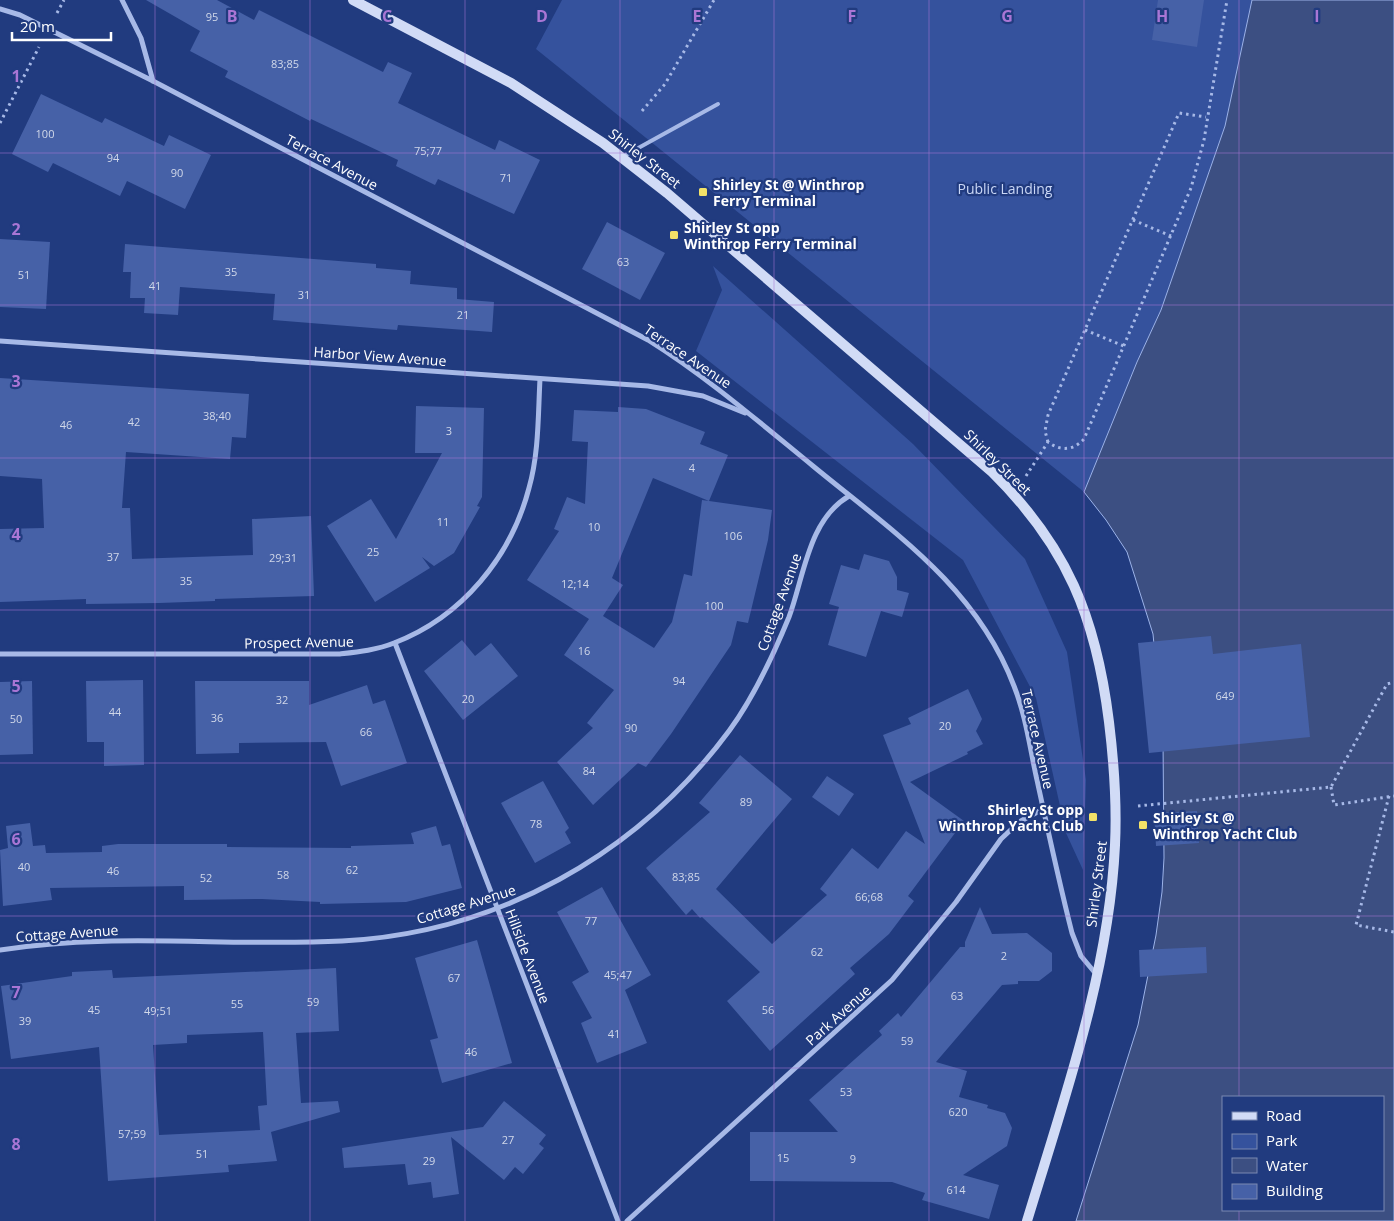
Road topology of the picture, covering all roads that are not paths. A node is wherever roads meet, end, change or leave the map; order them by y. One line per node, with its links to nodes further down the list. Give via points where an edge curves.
1 (122, 0): 4 (street, via 141,38)
2 (353, 0): 6 (main road, Shirley Street, via 511,83 563,114)
3 (0, 9): 4 (street, Terrace Avenue, via 20,15)
4 (153, 81): 9 (street, Terrace Avenue, via 641,336 677,359)
5 (718, 104): 6 (lane)
6 (622, 157): 16 (main road, Shirley Street, via 965,447 1014,494 1055,547 1088,618 1105,691 1113,752 1116,808 1111,895)
7 (0, 341): 8 (street, Harbor View Avenue)
8 (540, 379): 9 (street, Harbor View Avenue, via 668,388 719,402); 11 (street, Prospect Avenue, via 530,487 498,561 476,588 450,609)
9 (754, 418): 10 (street, Terrace Avenue)
10 (849, 496): 13 (street, Terrace Avenue, via 939,571 962,596 992,639 1020,704); 14 (street, Cottage Avenue, via 824,519 769,662 731,728 702,766 657,811 620,841 563,878)
11 (395, 643): 12 (street, Prospect Avenue, via 369,650 330,654); 14 (street, Hillside Avenue)
12 (0, 654)
13 (1043, 809): 16 (street, Terrace Avenue, via 1072,933 1081,956); 18 (street, Park Avenue, via 1019,822 1001,839 956,902 892,980)
14 (498, 909): 15 (street, Cottage Avenue, via 428,929 363,939 92,940); 17 (street, Hillside Avenue)
15 (0, 950)
16 (1096, 974): 19 (main road, Shirley Street, via 1083,1031)
17 (618, 1221)
18 (627, 1221)
19 (1028, 1221)

